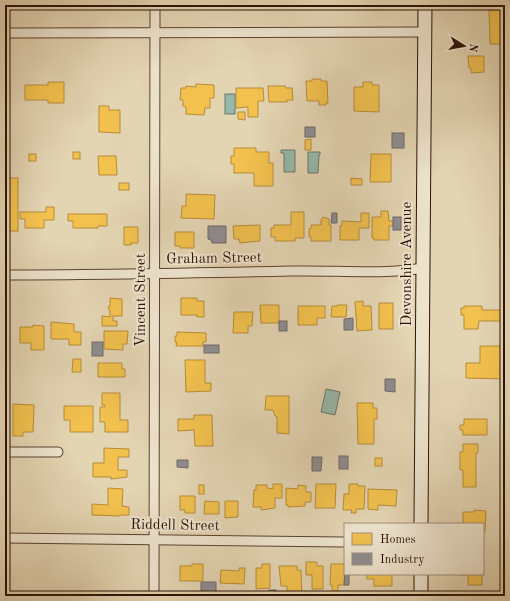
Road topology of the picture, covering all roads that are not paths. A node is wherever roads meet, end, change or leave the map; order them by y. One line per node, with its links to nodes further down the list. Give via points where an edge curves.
1 (156, 5): 5 (street, Vincent Street)
2 (425, 5): 3 (main road, Devonshire Avenue)
3 (425, 32): 5 (street); 6 (main road, Devonshire Avenue)
4 (5, 34): 5 (street)
5 (155, 34): 7 (street, Vincent Street)
6 (424, 268): 7 (street, Graham Street, via 399,272); 11 (main road, Devonshire Avenue)
7 (156, 274): 8 (street, Graham Street); 13 (street, Vincent Street)
8 (5, 275)
9 (5, 452): 10 (street)
10 (58, 452)
11 (421, 523)
12 (5, 538): 13 (street, Riddell Street)
13 (154, 540): 14 (street, Riddell Street); 16 (street, Vincent Street)
14 (344, 542)
15 (421, 575): 17 (main road)
16 (154, 596)
17 (422, 596)

